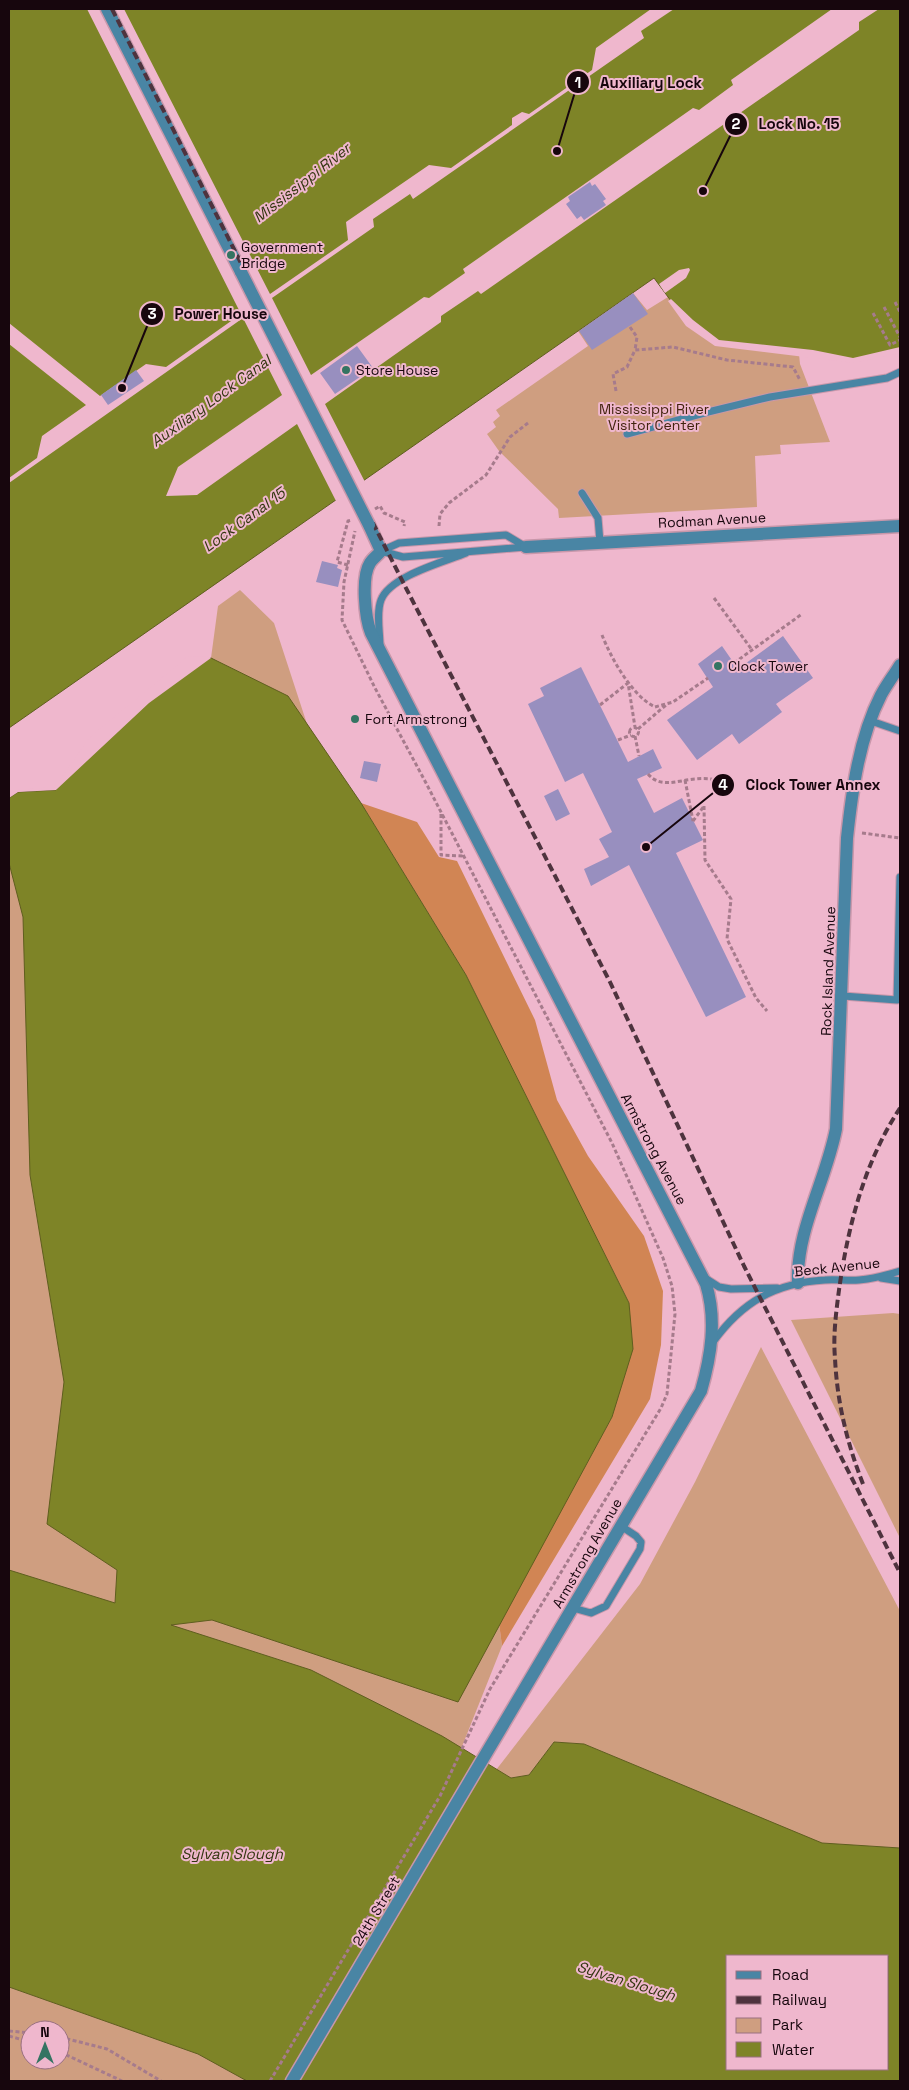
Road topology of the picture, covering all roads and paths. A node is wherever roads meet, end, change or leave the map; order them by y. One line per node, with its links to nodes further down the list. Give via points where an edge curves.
1 (107, 9): 23 (street, bridge)
2 (895, 302): 5 (path)
3 (884, 307): 7 (path)
4 (873, 312): 7 (path, via 890,345)
5 (900, 312)
6 (630, 327): 8 (path, via 637,337)
7 (900, 338)
8 (635, 350): 10 (path, via 627,367 613,374); 11 (path, via 674,347 727,360 793,367)
9 (900, 372): 11 (lane, via 887,378)
10 (616, 391)
11 (806, 392): 13 (lane, via 717,410)
12 (528, 423): 17 (path, via 510,437 486,475 449,503 440,514)
13 (627, 434)
14 (582, 493): 21 (lane, via 598,518)
15 (384, 513): 16 (path, via 405,522)
16 (404, 526)
17 (440, 526)
18 (900, 526): 21 (street, Rodman Avenue)
19 (347, 530): 25 (path, via 337,562)
20 (355, 532): 25 (path)
21 (600, 542): 22 (street, Rodman Avenue)
22 (526, 547): 23 (lane, via 506,534 399,543); 24 (lane, Rodman Avenue)
23 (381, 551): 24 (lane, Rodman Avenue, via 403,557); 30 (street, Armstrong Avenue, via 370,562 365,577 368,625)
24 (466, 553): 30 (lane, Rodman Avenue, via 394,583 386,590 379,607)
25 (348, 565): 45 (path, via 342,620)
26 (714, 598): 29 (path)
27 (802, 614): 29 (path)
28 (602, 635): 34 (path, via 611,657 645,702 655,707)
29 (752, 650): 31 (path)
30 (381, 654): 53 (street, Armstrong Avenue)
31 (734, 663)
32 (900, 665): 36 (street, Rock Island Avenue, via 881,695)
33 (708, 678): 34 (path)
34 (667, 703): 37 (path)
35 (600, 705): 37 (path, via 628,683)
36 (871, 721): 38 (lane); 50 (street, Rock Island Avenue, via 859,762 849,822)
37 (636, 728): 39 (path, via 638,734); 39 (path, via 630,730)
38 (900, 731)
39 (633, 735): 40 (path); 41 (path)
40 (618, 740)
41 (639, 756)
42 (648, 774): 43 (path, via 660,783)
43 (685, 780): 44 (path); 51 (path, via 693,821 704,806 706,860 731,899 727,939 756,998)
44 (720, 780)
45 (440, 811): 48 (path); 48 (path, via 441,855)
46 (862, 833): 47 (path)
47 (900, 838)
48 (463, 856): 66 (path, via 612,1143 663,1258 672,1286 675,1314 667,1394 490,1689 440,1796)
49 (900, 877): 50 (lane, via 897,1000)
50 (843, 996): 56 (street, Rock Island Avenue, via 836,1130 804,1233)
51 (767, 1011)
52 (900, 1271): 54 (lane, Beck Avenue)
53 (702, 1276): 57 (lane, Beck Avenue, via 719,1287 731,1289); 58 (street, Armstrong Avenue, via 709,1294)
54 (876, 1278): 55 (lane); 56 (lane, Beck Avenue)
55 (900, 1281)
56 (798, 1283): 57 (lane, Beck Avenue)
57 (777, 1288): 58 (lane, Beck Avenue, via 749,1304 728,1322)
58 (713, 1342): 59 (street, Armstrong Avenue, via 701,1391)
59 (621, 1526): 60 (street, Armstrong Avenue); 60 (lane, via 641,1542 640,1549 606,1606 591,1613)
60 (573, 1608): 61 (street, Armstrong Avenue)
61 (486, 1757): 67 (street, 24th Street)
62 (70, 2039): 65 (path, via 107,2049)
63 (70, 2057): 64 (path)
64 (122, 2081)
65 (161, 2081)
66 (270, 2081)
67 (292, 2081)

